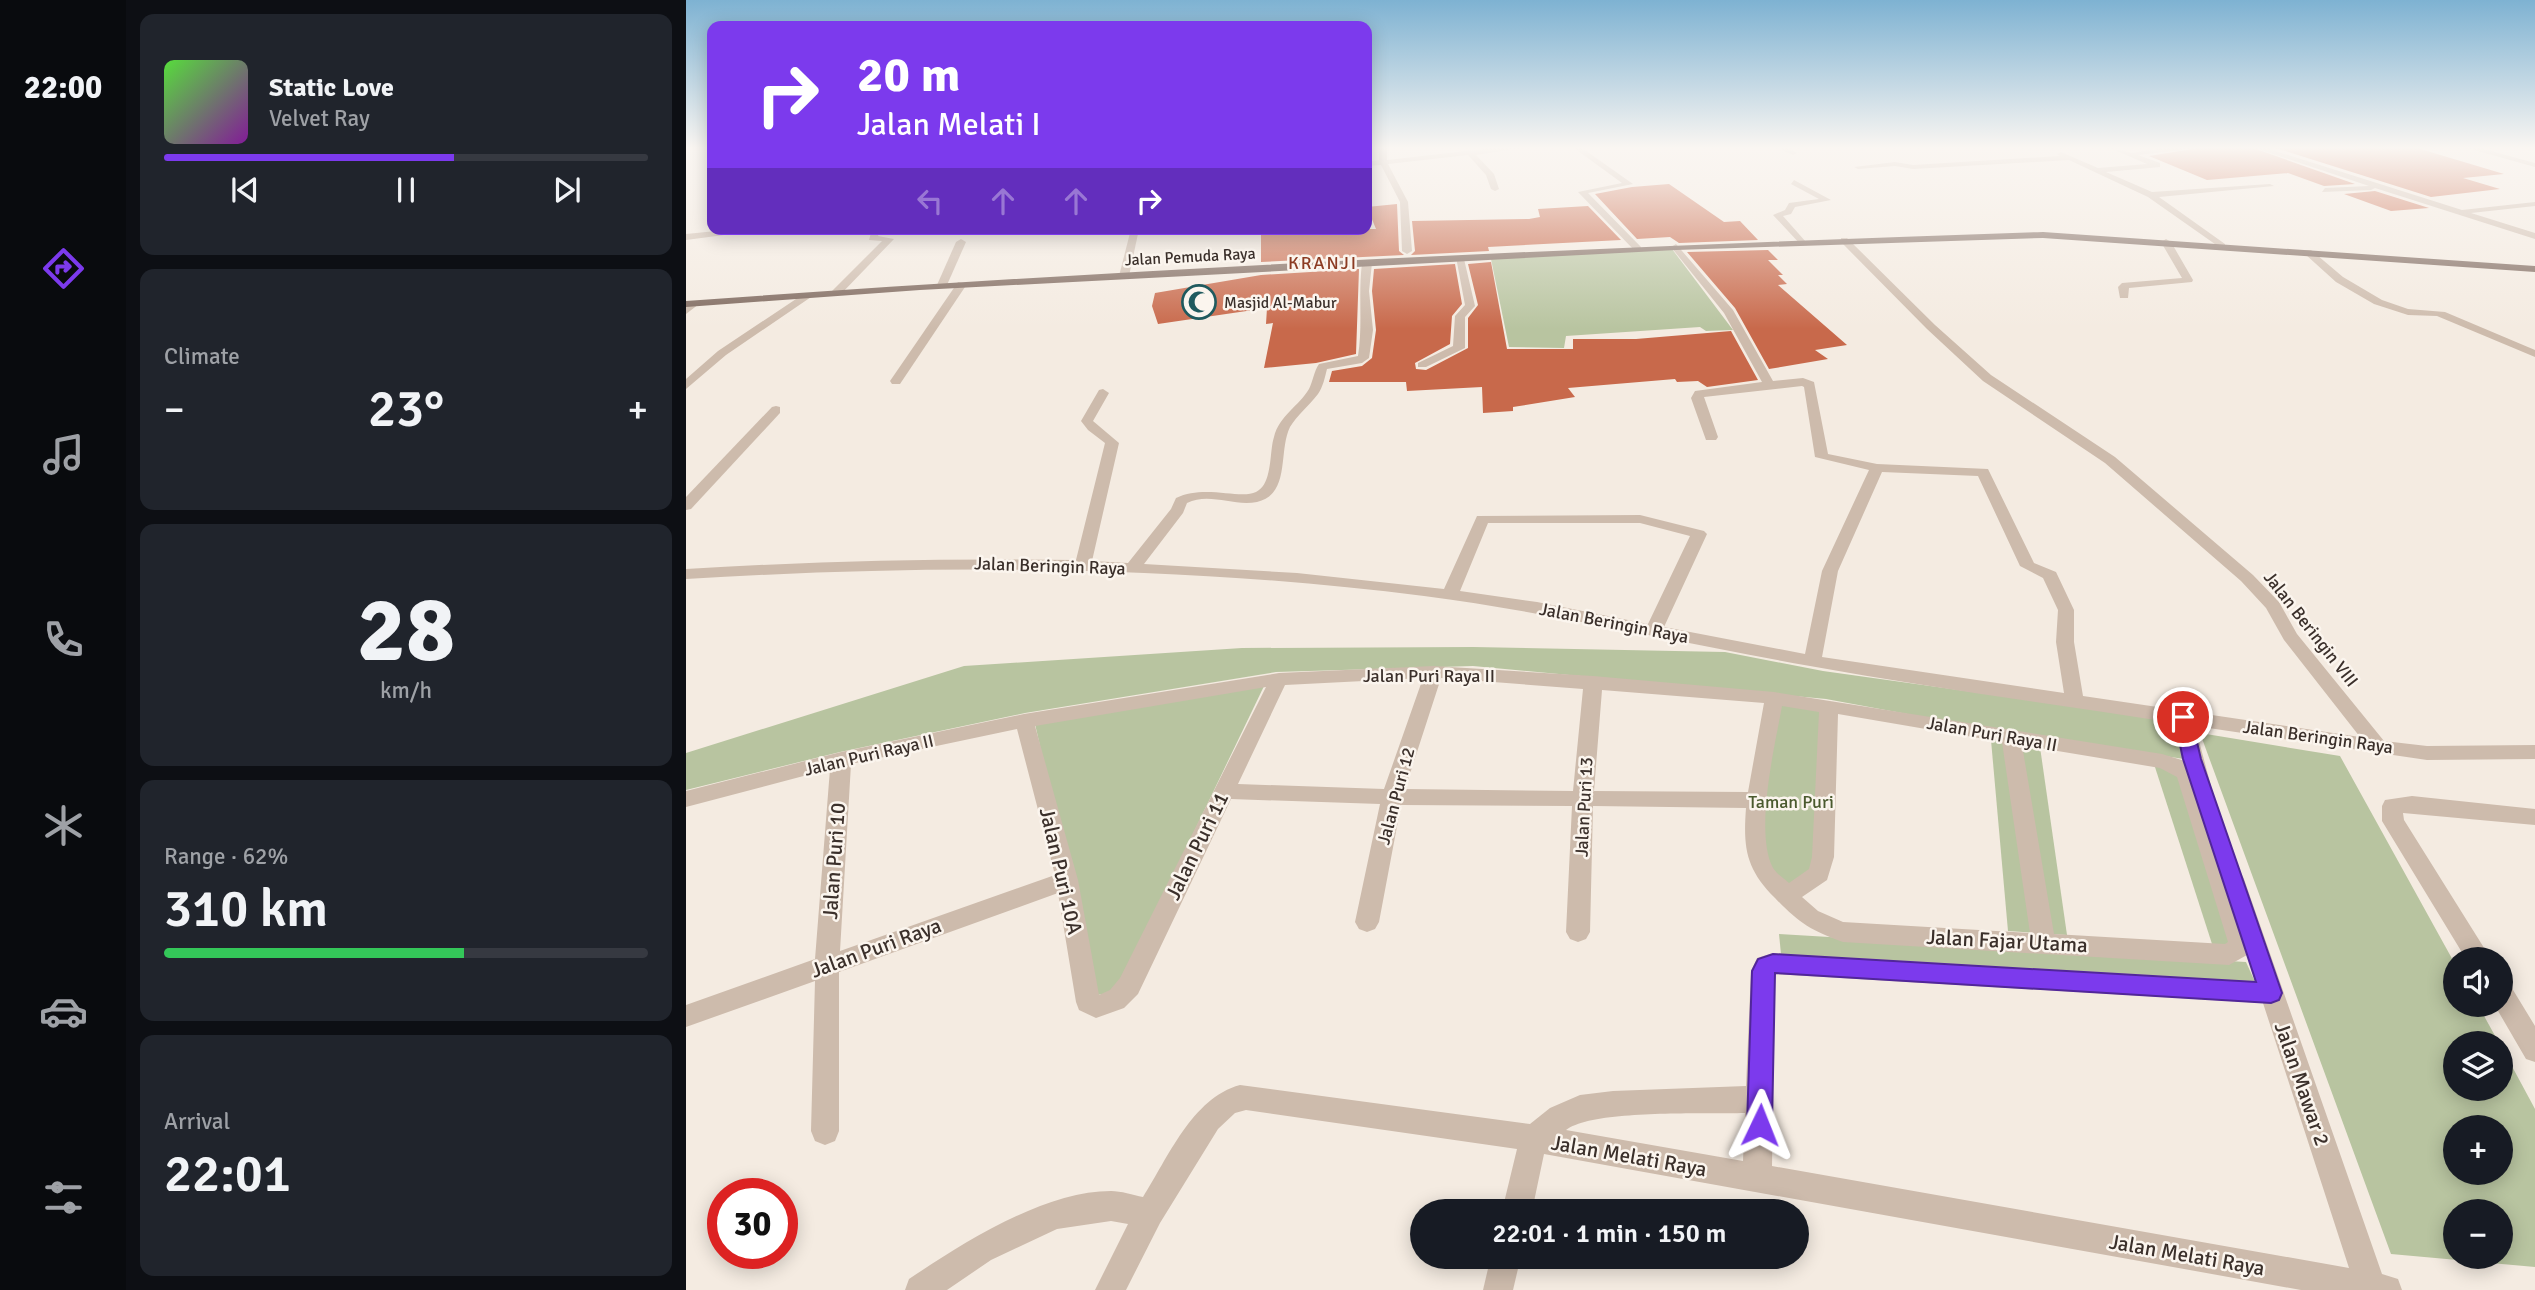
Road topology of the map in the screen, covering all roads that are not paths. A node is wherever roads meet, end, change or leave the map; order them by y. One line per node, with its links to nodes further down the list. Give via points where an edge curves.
1 (1404, 208): 20 (street)
2 (1598, 208): 19 (street)
3 (1790, 208): 15 (street, via 1777,215)
4 (2169, 208): 17 (street)
5 (2448, 208): 7 (street)
6 (2495, 208): 7 (street)
7 (2459, 212): 11 (street)
8 (707, 235): 12 (street)
9 (874, 235): 28 (street, via 889,239)
10 (1134, 235): 25 (street)
11 (2535, 236)
12 (686, 237)
13 (1844, 240): 15 (main road, Jalan Pemuda Raya); 16 (main road, Jalan Pemuda Raya, via 2063,234); 57 (street, Jalan Beringin VIII, via 1987,378 2110,460 2247,578)
14 (961, 242): 27 (street)
15 (1801, 242): 18 (main road, Jalan Pemuda Raya)
16 (2166, 242): 17 (main road, Jalan Pemuda Raya); 30 (street, via 2188,279 2126,285)
17 (2222, 246): 21 (main road, Jalan Pemuda Raya)
18 (1676, 247): 19 (main road, Jalan Pemuda Raya); 35 (street, via 1729,312)
19 (1638, 249): 22 (main road, Jalan Pemuda Raya)
20 (1407, 251)
21 (2308, 253): 24 (main road, Jalan Pemuda Raya); 32 (street, via 2338,279 2386,305 2440,314)
22 (1459, 259): 23 (main road, Jalan Pemuda Raya); 33 (street, via 1470,306 1460,316 1459,348)
23 (1367, 263): 25 (main road, Jalan Pemuda Raya); 43 (street, via 1368,330 1363,358 1323,366 1315,390 1281,431 1276,473 1265,493 1256,498 1200,494 1181,501)
24 (2535, 269)
25 (1124, 276): 26 (main road, Jalan Pemuda Raya)
26 (962, 284): 27 (main road, Jalan Pemuda Raya); 34 (street)
27 (942, 285): 28 (main road, Jalan Pemuda Raya)
28 (836, 293): 29 (main road, Jalan Pemuda Raya)
29 (809, 295): 31 (main road, Jalan Pemuda Raya); 36 (street, via 722,353)
30 (2124, 296)
31 (689, 306)
32 (2535, 354)
33 (1422, 365)
34 (896, 381)
35 (1769, 384): 39 (street, via 1697,396); 40 (street, via 1809,384 1820,454)
36 (686, 385)
37 (1103, 393): 42 (street, via 1087,421 1112,443)
38 (776, 410): 41 (street)
39 (1711, 437)
40 (1877, 468): 47 (street, via 1830,571); 52 (street, via 1983,472 2028,566 2050,575 2066,610 2065,642)
41 (686, 506)
42 (1083, 565): 43 (street, Jalan Beringin Raya); 44 (street, Jalan Beringin Raya, via 954,563)
43 (1132, 569): 45 (street, Jalan Beringin Raya, via 1297,578)
44 (686, 573)
45 (1450, 595): 46 (street, Jalan Beringin Raya); 46 (street, via 1482,519 1640,519 1699,534)
46 (1654, 630): 47 (street, Jalan Beringin Raya)
47 (1812, 661): 52 (street, Jalan Beringin Raya)
48 (1434, 672): 49 (street, Jalan Puri Raya II); 50 (street, Jalan Puri Raya II); 61 (street, Jalan Puri 12)
49 (1279, 679): 55 (street, Jalan Puri Raya II); 60 (street, Jalan Puri 11)
50 (1593, 682): 51 (street, Jalan Puri Raya II); 62 (street, Jalan Puri 13)
51 (1774, 698): 53 (street, Jalan Puri Raya II); 64 (street, Jalan Fajar Utama)
52 (2074, 699): 54 (street, Jalan Beringin Raya)
53 (1829, 705): 56 (street, Jalan Puri Raya II); 67 (street, via 1823,857 1819,873)
54 (2183, 717): 57 (street, Jalan Beringin Raya); 74 (street, Jalan Mawar 2, via 2192,759)
55 (1024, 721): 59 (street, Jalan Puri Raya II); 66 (street, Jalan Puri 10A)
56 (2011, 738): 70 (street); 72 (street, Jalan Puri Raya II, via 2162,761 2186,773)
57 (2378, 747): 58 (street, Jalan Beringin Raya)
58 (2535, 752)
59 (841, 760): 63 (street, Jalan Puri Raya II); 73 (street, Jalan Puri 10)
60 (1223, 791): 61 (street); 75 (street, Jalan Puri 11, via 1129,986 1122,997)
61 (1392, 797): 62 (street); 68 (street, Jalan Puri 12)
62 (1583, 798): 64 (street); 69 (street, Jalan Puri 13)
63 (686, 799)
64 (1757, 800): 67 (street, Jalan Fajar Utama, via 1763,871)
65 (2535, 817): 71 (street, via 2412,804 2392,806 2393,821)
66 (1067, 880): 73 (street, Jalan Puri Raya); 75 (street, Jalan Puri 10A, via 1088,1002 1096,1007)
67 (1787, 896): 70 (street, Jalan Fajar Utama, via 1802,915 1843,932)
68 (1367, 922)
69 (1578, 932)
70 (2043, 942): 72 (street, Jalan Fajar Utama, via 2230,955)
71 (2472, 947)
72 (2238, 948)
73 (827, 965): 76 (street, Jalan Puri Raya); 80 (street, Jalan Puri 10)
74 (2271, 993): 79 (street, via 1773,963 1763,971); 86 (street, Jalan Mawar 2)
75 (1107, 1005)
76 (686, 1016)
77 (2525, 1018): 78 (street)
78 (2535, 1050)
79 (1761, 1099): 81 (street, via 1580,1108); 82 (street)
80 (825, 1131)
81 (1534, 1138): 82 (street, Jalan Melati Raya); 83 (street); 84 (street, Jalan Melati Raya, via 1233,1098 1208,1119)
82 (1758, 1179): 86 (street, Jalan Melati Raya)
83 (1520, 1199)
84 (1150, 1213): 87 (street, via 1111,1206 1056,1215 980,1250); 88 (street, Jalan Melati Raya)
85 (1503, 1269): 89 (street)
86 (2377, 1289)
87 (920, 1290)
88 (1110, 1290)
89 (1498, 1290)

